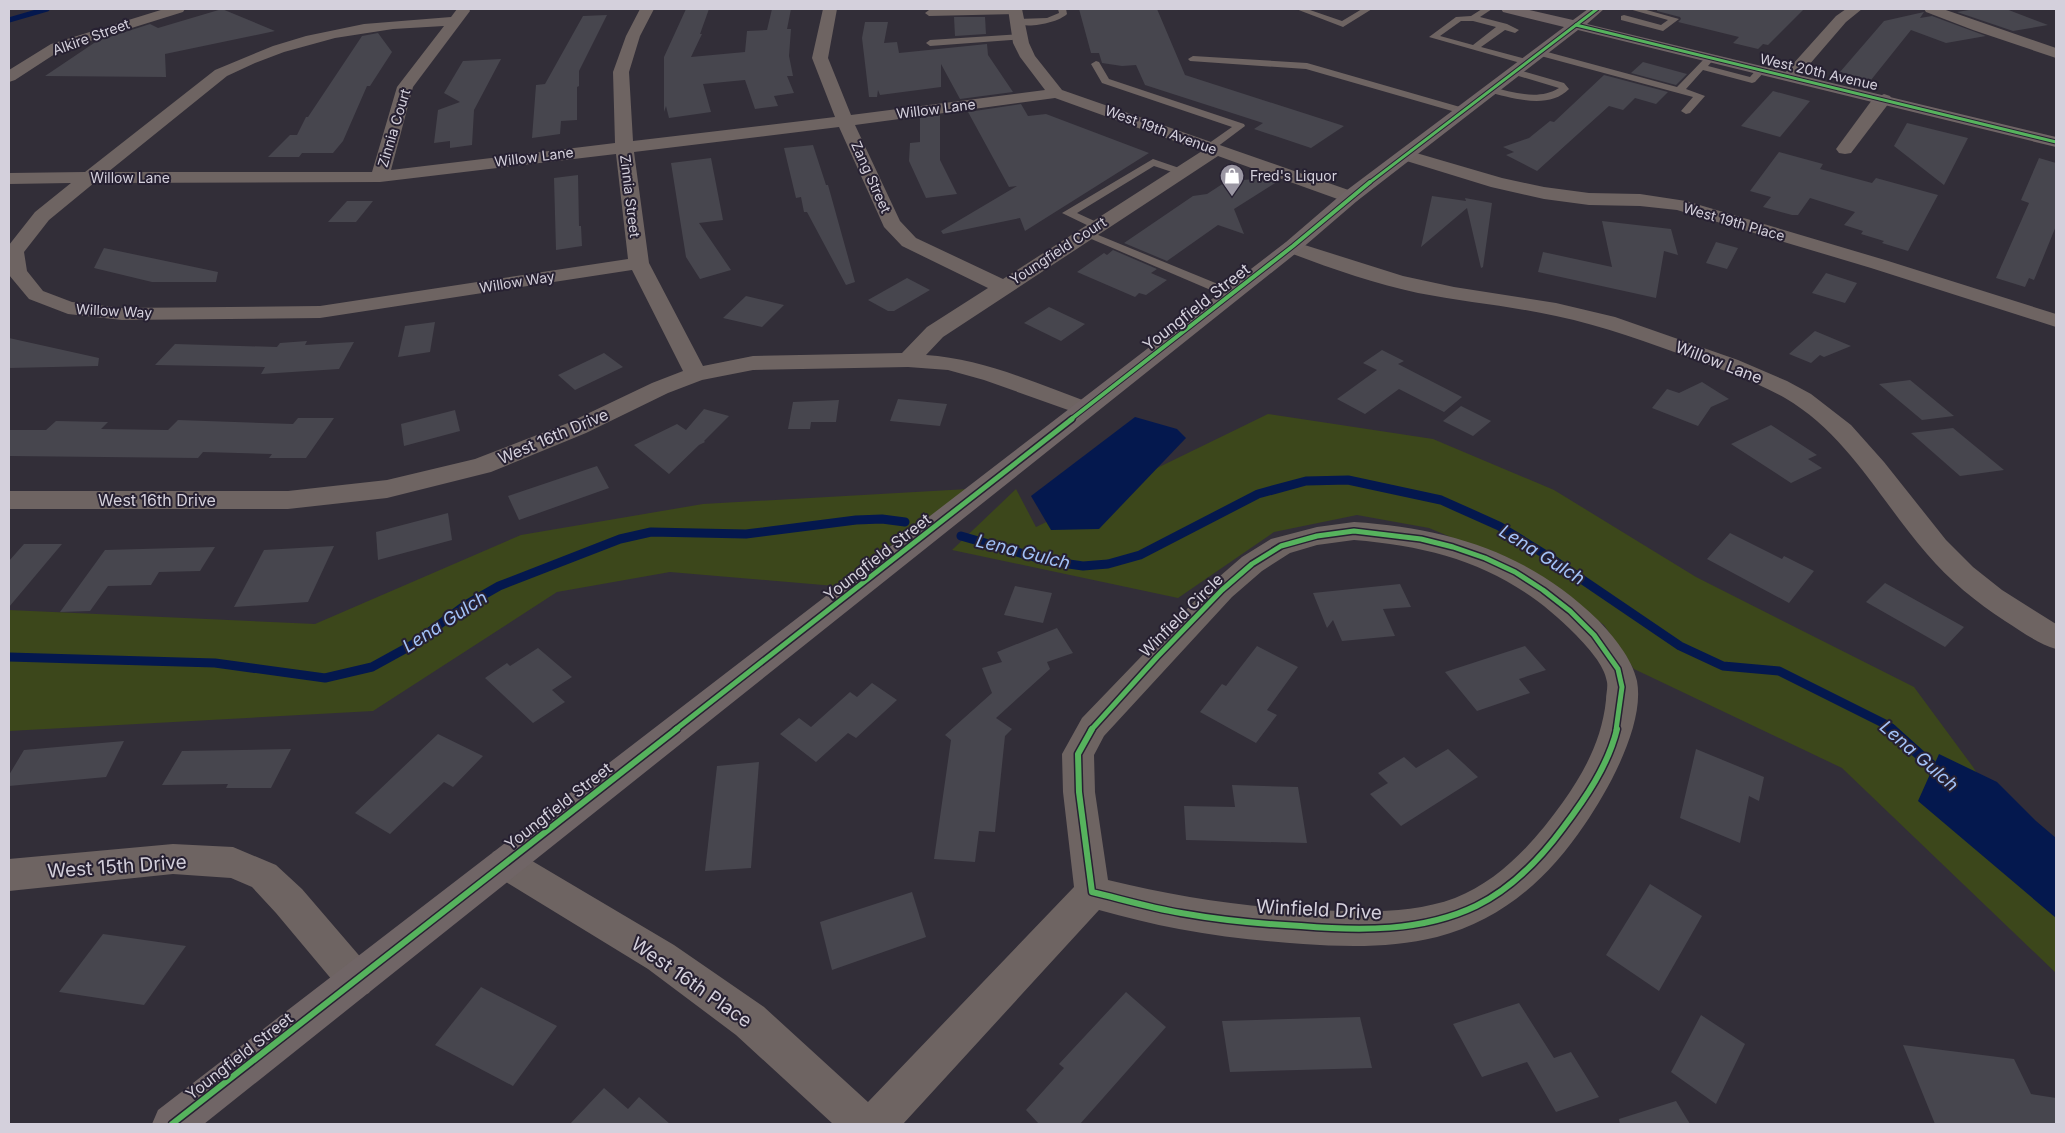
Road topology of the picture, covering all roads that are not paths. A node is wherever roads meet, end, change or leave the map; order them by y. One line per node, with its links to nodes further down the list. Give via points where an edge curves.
1 (178, 9): 30 (street, Alkire Street, via 56,47)
2 (647, 9): 40 (street, Zinnia Street, via 633,36 621,72)
3 (830, 9): 38 (street, Zang Street, via 820,58)
4 (1062, 9): 17 (lane, via 1063,14 1056,19)
5 (1300, 9): 6 (lane, via 1343,24)
6 (1368, 9)
7 (1488, 9): 15 (lane)
8 (1508, 9): 19 (street, West 20th Avenue)
9 (1598, 9): 19 (street, Youngfield Street)
10 (1633, 9): 20 (lane, via 1675,19)
11 (1855, 9): 31 (street, via 1841,19)
12 (1931, 9): 25 (street)
13 (929, 13): 17 (lane)
14 (460, 15): 45 (street, Zinnia Court, via 405,86); 47 (street, Willow Way, via 371,26 296,42 254,56 221,73)
15 (1473, 18): 18 (lane); 23 (lane, via 1459,19 1433,37)
16 (1624, 18): 20 (lane)
17 (1017, 20): 21 (lane); 34 (street, via 1028,57)
18 (1500, 25): 23 (lane); 24 (lane, via 1516,30)
19 (1576, 25): 22 (street, West 20th Avenue); 27 (street, Youngfield Street)
20 (1664, 28): 22 (lane, via 1666,34)
21 (930, 43)
22 (1654, 45): 28 (street, West 20th Avenue)
23 (1469, 47): 24 (lane)
24 (1486, 51): 27 (lane)
25 (2056, 52)
26 (1193, 58): 36 (lane, via 1307,66)
27 (1527, 62): 32 (street, Youngfield Street); 32 (lane, via 1564,89 1556,96 1541,99); 33 (lane)
28 (1706, 63): 31 (street, West 20th Avenue); 33 (lane)
29 (1096, 64): 41 (lane, via 1104,81 1240,126)
30 (9, 77)
31 (1790, 77): 35 (street, West 20th Avenue)
32 (1491, 90): 36 (street, Youngfield Street)
33 (1679, 91): 37 (lane, via 1700,96)
34 (1056, 93): 38 (street, Willow Lane); 41 (street, West 19th Avenue)
35 (1884, 99): 39 (street, West 20th Avenue); 42 (street)
36 (1463, 111): 43 (street, Youngfield Street)
37 (1686, 111)
38 (845, 121): 40 (street, Willow Lane); 52 (street, Zang Street, via 897,230 909,242)
39 (2056, 142)
40 (624, 146): 45 (street, Willow Lane); 51 (street, Zinnia Street)
41 (1212, 149): 44 (street, Youngfield Court); 48 (street, West 19th Avenue)
42 (1845, 149)
43 (1406, 155): 48 (street, Youngfield Street); 54 (street, West 19th Place, via 1498,183 1544,193 1575,198 1661,202 1688,208)
44 (1181, 172): 49 (street, Youngfield Court); 49 (lane, via 1153,162 1068,213)
45 (380, 177): 47 (street, Willow Lane)
46 (9, 178): 47 (street, Willow Lane)
47 (88, 179): 51 (street, Willow Way, via 42,216 14,252 18,272 36,295 68,308 122,314 320,312)
48 (1350, 198): 50 (street, Youngfield Street)
49 (1092, 229): 52 (street, Youngfield Court); 53 (lane)
50 (1292, 247): 53 (street, Youngfield Street); 59 (street, Willow Lane, via 1331,262 1436,290 1553,308 1602,320 1776,384 1803,399 1848,435 1912,519 1962,574 1986,595)
51 (639, 263): 56 (street, Zinnia Street)
52 (1002, 287): 55 (street, Youngfield Court, via 935,332)
53 (1231, 294): 57 (street, Youngfield Street)
54 (2056, 321)
55 (908, 360): 56 (street, West 16th Drive, via 754,363); 57 (street, West 16th Drive, via 949,363)
56 (696, 374): 58 (street, West 16th Drive, via 577,428 482,466 387,489 288,500)
57 (1085, 409): 61 (street, Youngfield Street)
58 (9, 500)
59 (2056, 638)
60 (1614, 743): 63 (street, Winfield Drive, via 1586,797 1554,842 1520,878 1480,904 1439,920 1375,930 1282,926 1179,912); 63 (street, Winfield Circle, via 1620,717 1622,681 1611,655 1558,600 1521,574 1480,555 1432,540 1381,532 1354,531 1317,536 1281,546 1252,564 1196,617 1093,727 1078,754 1079,792)
61 (505, 863): 64 (street, Youngfield Street); 66 (street, West 16th Place, via 661,957 750,1021)
62 (9, 875): 64 (street, West 15th Drive, via 173,859 233,863 264,876)
63 (1092, 892): 67 (street)
64 (356, 980): 65 (street, Youngfield Street)
65 (172, 1124)
66 (862, 1124)
67 (876, 1124)

